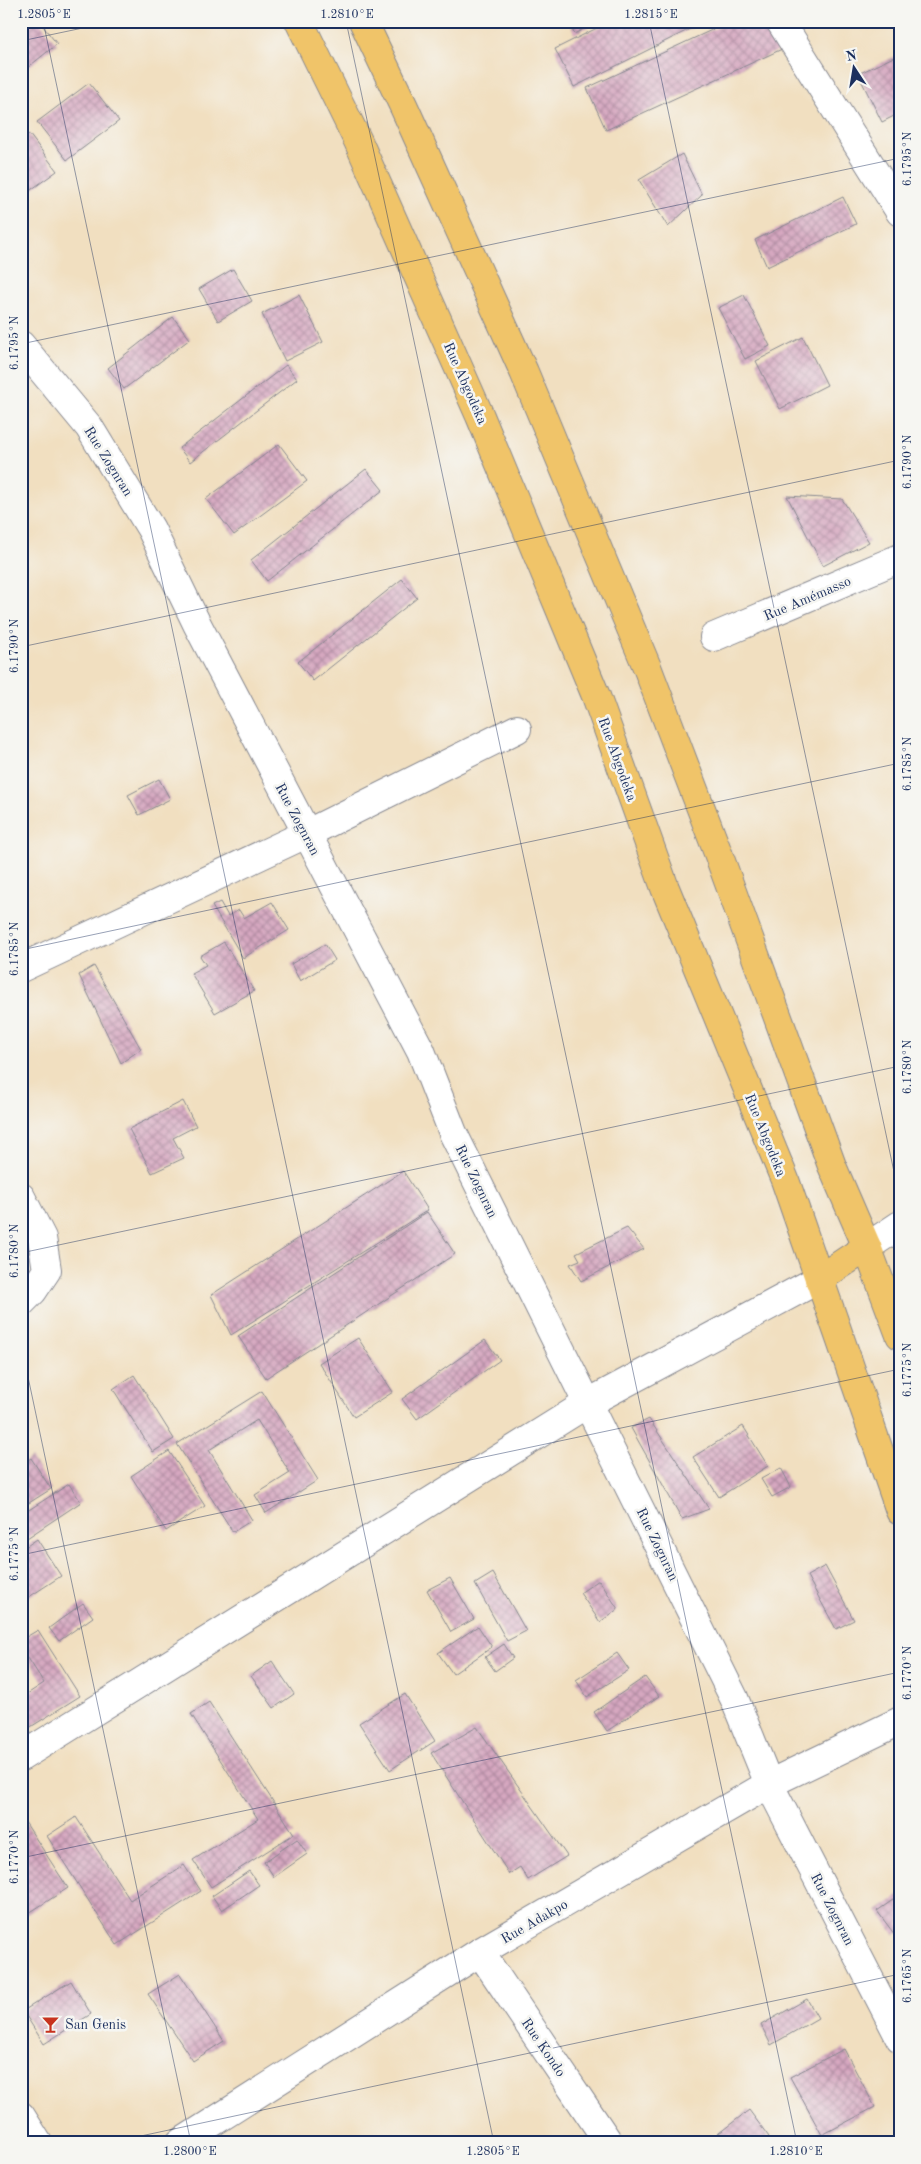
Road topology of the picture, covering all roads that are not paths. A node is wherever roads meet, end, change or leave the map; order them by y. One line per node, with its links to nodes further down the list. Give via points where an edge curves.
1 (299, 21): 14 (main road, Rue Abgodeka, via 358,141 488,434 596,696 665,888 785,1180)
2 (363, 21): 13 (main road, via 524,372 643,658 832,1166)
3 (780, 21): 4 (street)
4 (900, 212)
5 (21, 345): 9 (street, Rue Zognran, via 89,427 151,529)
6 (900, 558): 7 (street, Rue Amémasso)
7 (714, 637)
8 (517, 729): 9 (street)
9 (306, 834): 10 (street); 17 (street, Rue Zognran, via 421,1051 453,1133)
10 (21, 968)
11 (21, 1198): 15 (street, via 42,1238 47,1270 34,1291)
12 (900, 1225): 13 (street)
13 (867, 1247): 14 (main road); 16 (main road)
14 (819, 1279): 17 (street); 18 (main road, Rue Abgodeka)
15 (21, 1303)
16 (900, 1335)
17 (588, 1403): 20 (street); 21 (street, Rue Zognran, via 734,1698)
18 (900, 1511)
19 (900, 1721): 21 (street, Rue Adakpo)
20 (21, 1757)
21 (769, 1784): 22 (street, Rue Adakpo); 23 (street, Rue Zognran)
22 (480, 1952): 26 (street, Rue Adakpo); 27 (street, Rue Kondo)
23 (900, 2038)
24 (21, 2116): 25 (street)
25 (38, 2143)
26 (180, 2143)
27 (609, 2143)

